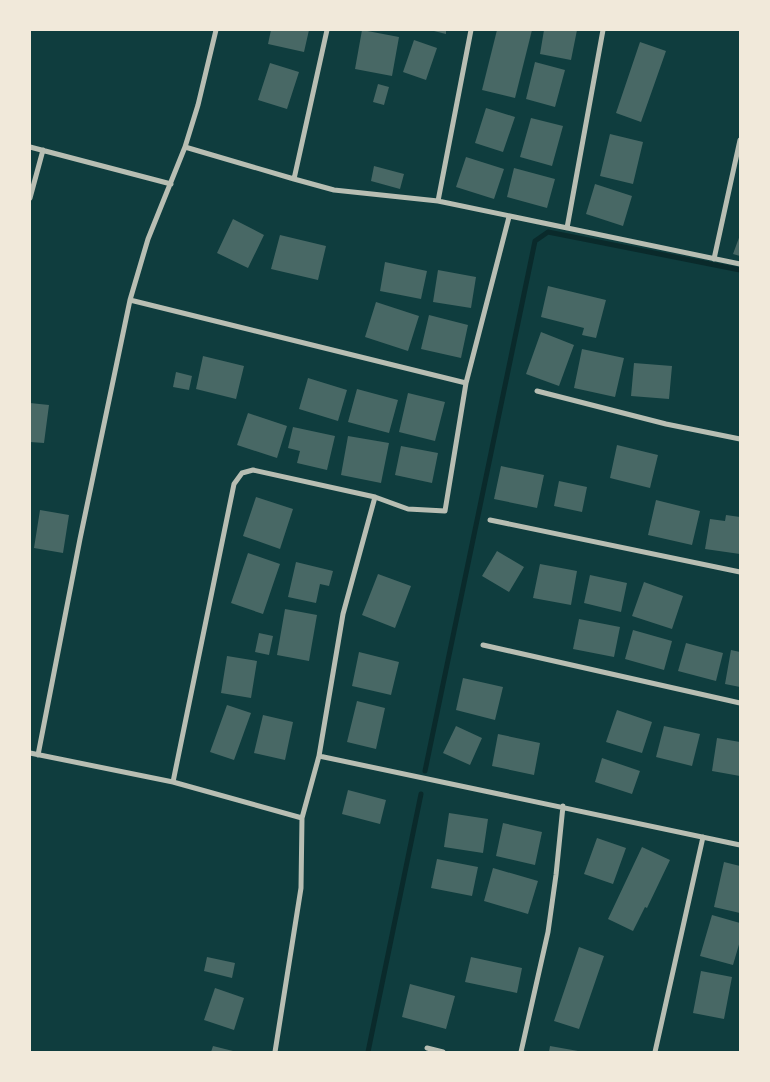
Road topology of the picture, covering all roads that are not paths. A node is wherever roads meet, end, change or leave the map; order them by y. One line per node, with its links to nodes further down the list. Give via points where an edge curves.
1 (216, 30): 7 (street)
2 (327, 30): 9 (street)
3 (472, 30): 12 (street)
4 (603, 30): 14 (street)
5 (740, 140): 15 (street)
6 (30, 147): 8 (street)
7 (185, 147): 9 (street); 10 (street)
8 (43, 150): 10 (street); 11 (street)
9 (294, 179): 12 (street, via 334,190)
10 (170, 184): 17 (street, via 148,239)
11 (30, 198)
12 (438, 201): 13 (street)
13 (509, 217): 14 (street); 18 (street)
14 (567, 228): 15 (street)
15 (714, 259): 16 (street)
16 (740, 264)
17 (130, 300): 18 (street); 27 (street)
18 (466, 383): 21 (street, via 445,511 408,509)
19 (537, 391): 20 (street)
20 (740, 439)
21 (375, 497): 28 (street, via 343,614); 29 (street, via 252,470 242,473 234,484)
22 (490, 520): 23 (street)
23 (740, 572)
24 (483, 645): 25 (street)
25 (740, 703)
26 (30, 753): 27 (street)
27 (38, 754): 29 (street)
28 (319, 756): 30 (street); 31 (street)
29 (173, 782): 31 (street)
30 (563, 806): 32 (street); 37 (street, via 548,932)
31 (302, 818): 35 (street, via 301,888)
32 (703, 837): 33 (street); 38 (street)
33 (740, 844)
34 (427, 1048): 36 (street)
35 (275, 1052)
36 (443, 1052)
37 (521, 1052)
38 (655, 1052)

